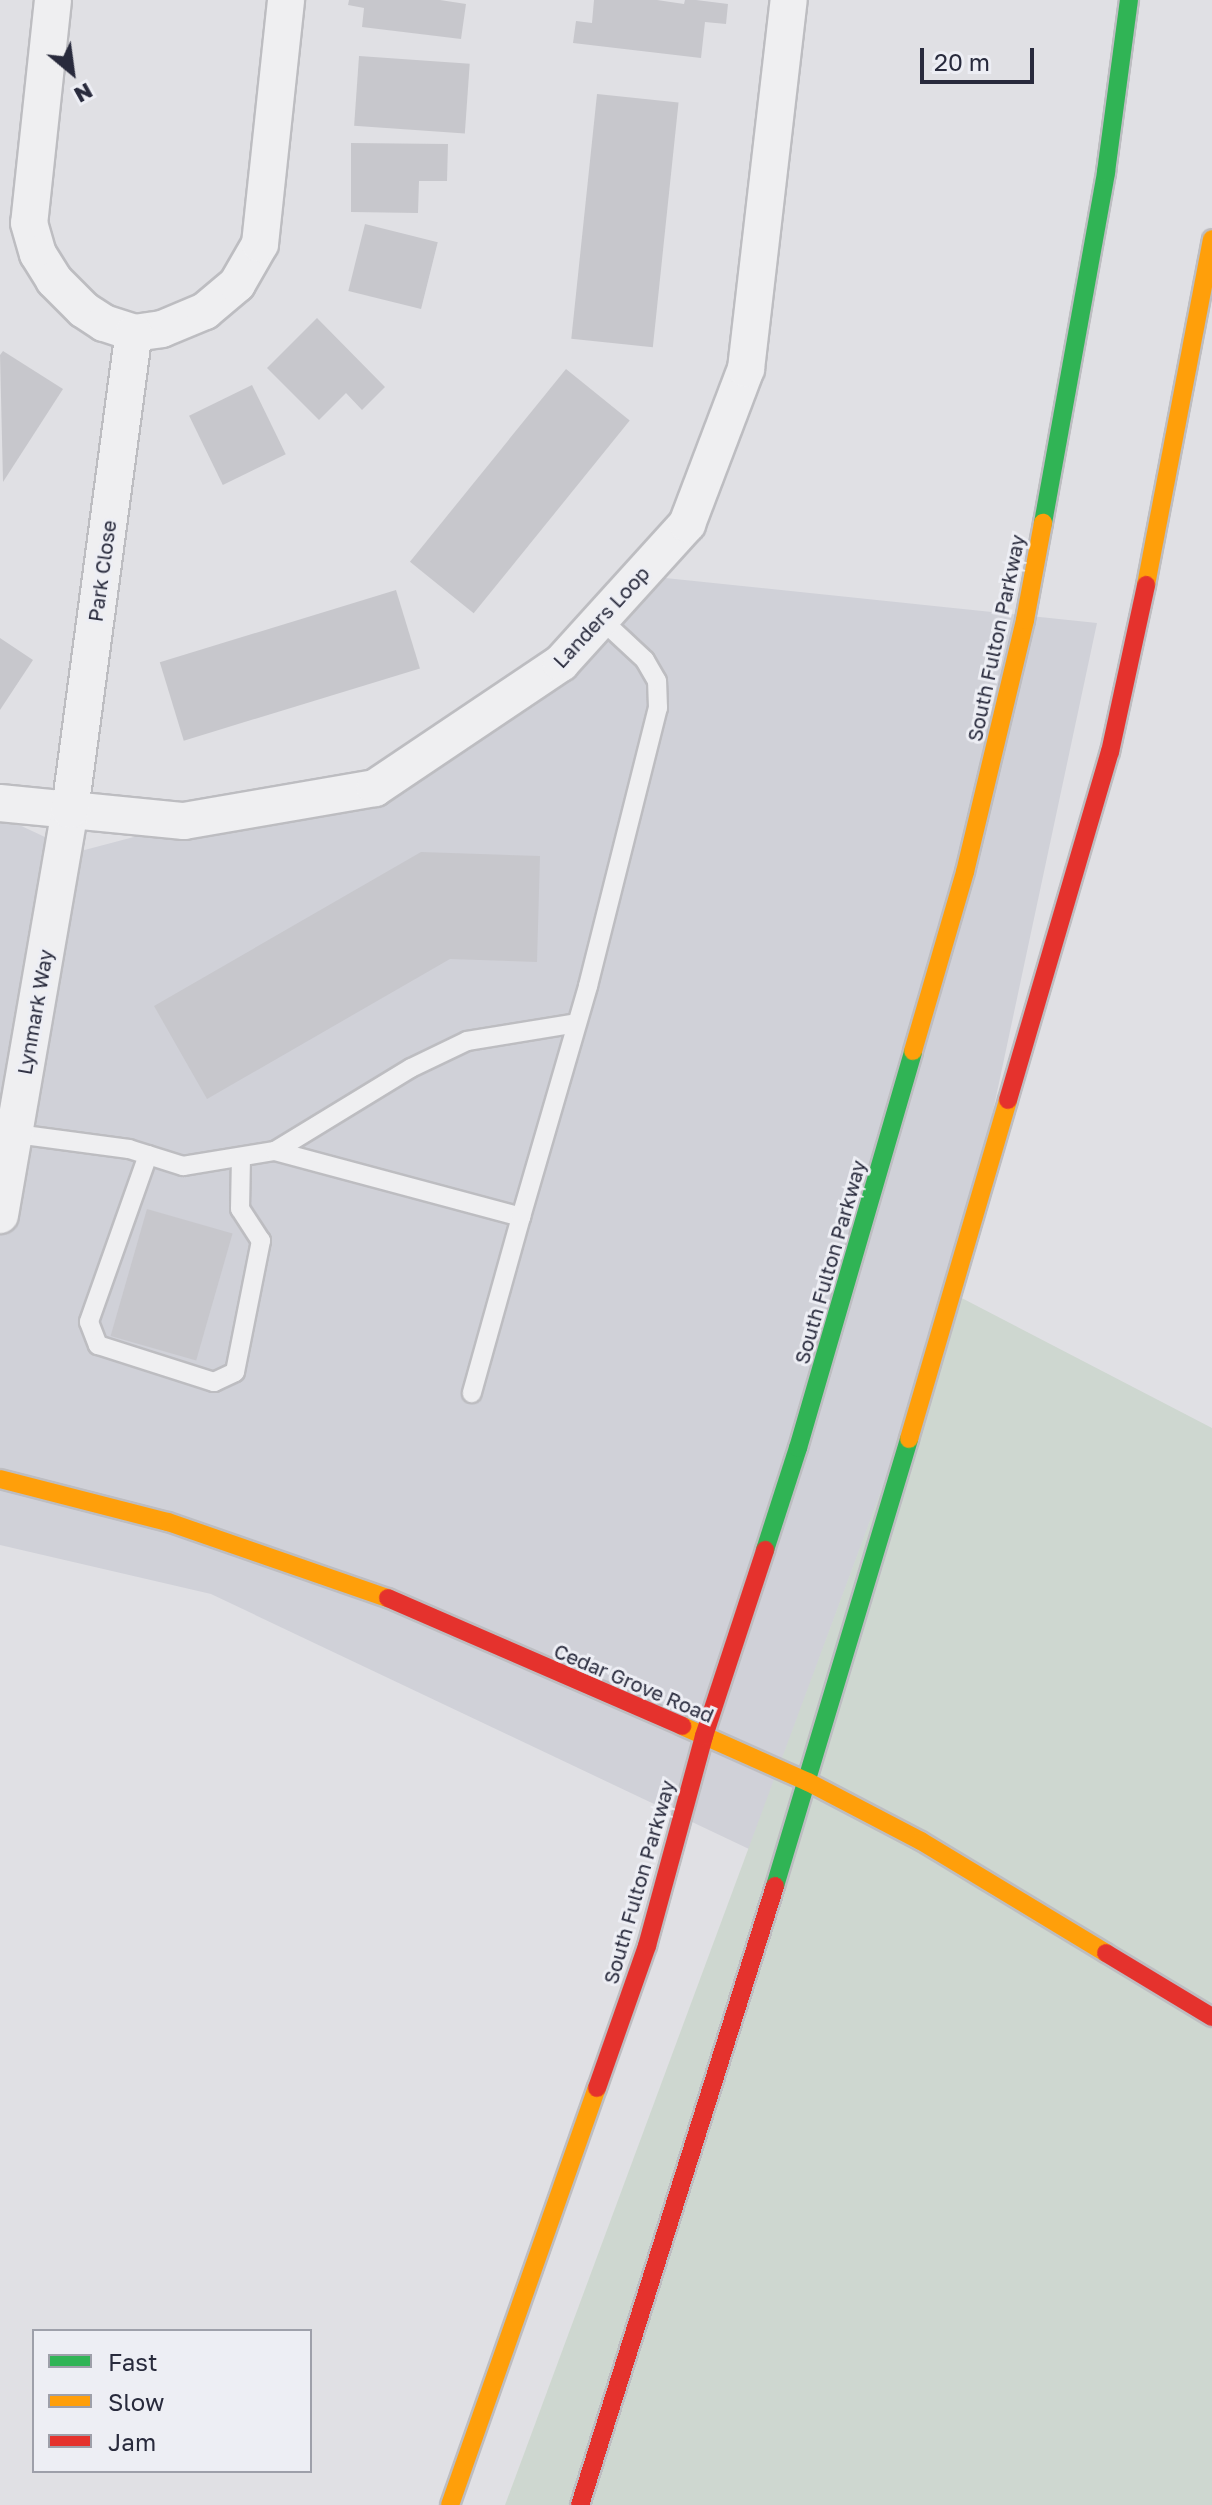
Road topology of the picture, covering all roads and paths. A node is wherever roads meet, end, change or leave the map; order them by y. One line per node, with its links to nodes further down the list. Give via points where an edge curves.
1 (53, 0): 6 (street, via 29,223 38,254 54,280 84,310)
2 (286, 0): 6 (street, via 260,244 237,284 205,311 162,329)
3 (789, 0): 7 (street, Landers Loop, via 746,369 687,524)
4 (1129, 0): 19 (main road, South Fulton Parkway, via 1103,188 1025,620 965,872 798,1448)
5 (1212, 239): 20 (main road, via 1110,752)
6 (134, 333): 9 (street, Park Close)
7 (601, 619): 9 (street, Landers Loop, via 561,663 375,788 184,821); 10 (lane, via 645,660 657,681 658,708)
8 (0, 803): 9 (street, Landers Loop)
9 (70, 810): 11 (street, Lynmark Way)
10 (577, 1023): 12 (lane, via 467,1041 411,1068); 16 (lane)
11 (7, 1133): 13 (lane); 15 (street, Lynmark Way)
12 (275, 1151): 14 (lane); 16 (lane)
13 (148, 1155): 14 (lane, via 183,1166); 14 (lane, via 89,1322 98,1345 214,1382 235,1372 261,1241 240,1209)
14 (241, 1157)
15 (0, 1215)
16 (521, 1217): 17 (lane)
17 (472, 1393)
18 (0, 1479): 19 (main road, Cedar Grove Road, via 168,1522 407,1605)
19 (704, 1736): 20 (main road, Cedar Grove Road); 22 (main road, South Fulton Parkway, via 647,1946)
20 (808, 1782): 21 (main road, Cedar Grove Road, via 921,1841); 23 (main road)
21 (1212, 2017)
22 (450, 2505)
23 (580, 2505)

